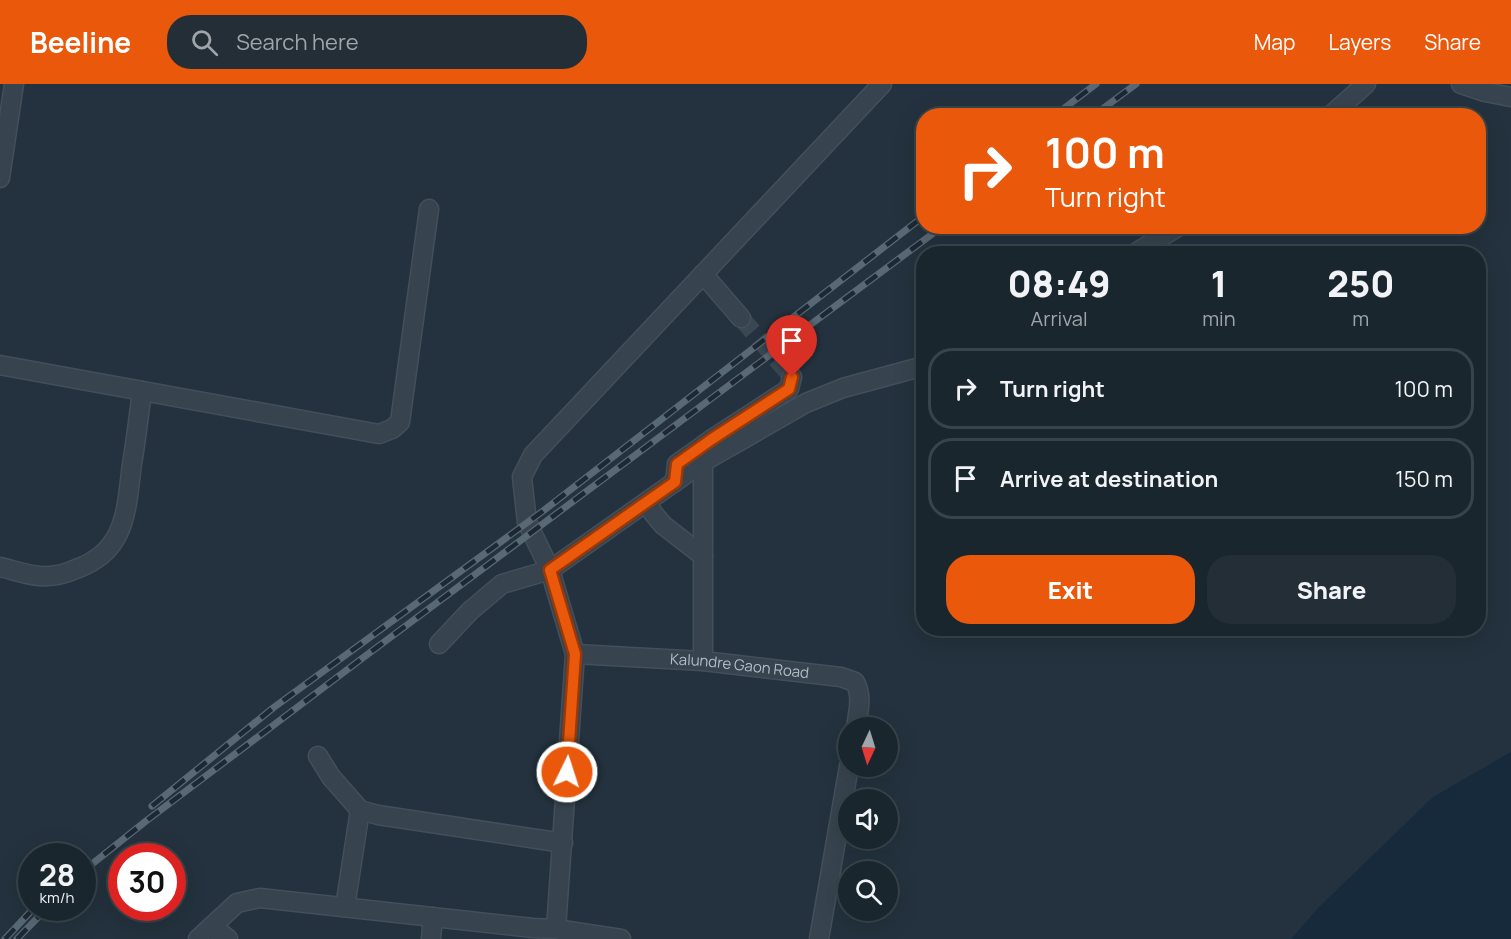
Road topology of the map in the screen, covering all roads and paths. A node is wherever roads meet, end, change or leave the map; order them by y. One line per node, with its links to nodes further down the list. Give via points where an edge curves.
1 (14, 84): 7 (street)
2 (882, 84): 11 (street)
3 (1366, 84): 6 (street)
4 (1461, 84): 5 (street)
5 (1511, 97)
6 (1339, 108)
7 (0, 178)
8 (429, 209): 16 (street, via 399,422 392,429 379,434)
9 (1166, 234): 10 (street)
10 (1147, 246)
11 (703, 274): 12 (street); 22 (street, via 533,455 522,477 527,522)
12 (741, 318)
13 (0, 365): 16 (street)
14 (916, 368): 17 (street, via 843,388 806,403)
15 (792, 377): 18 (street, via 789,389 677,464)
16 (142, 391): 21 (street, via 126,511 110,548 89,565 64,574 40,576)
17 (703, 462): 18 (street); 20 (street)
18 (675, 482): 19 (street)
19 (647, 502): 20 (street, via 663,525); 22 (street)
20 (703, 556): 25 (street)
21 (0, 567)
22 (550, 570): 23 (street, via 502,584); 24 (street)
23 (440, 644)
24 (575, 654): 25 (street, Kalundre Gaon Road); 30 (street)
25 (703, 661): 26 (street, Kalundre Gaon Road, via 841,677 855,682 860,690)
26 (858, 717)
27 (318, 756): 29 (street)
28 (847, 777): 40 (street)
29 (360, 810): 30 (street); 31 (street)
30 (562, 843): 34 (street)
31 (345, 907): 32 (street); 33 (street, via 260,898 237,903)
32 (434, 917): 35 (street); 38 (street)
33 (212, 926): 36 (street); 37 (street)
34 (556, 929): 35 (street); 39 (street)
35 (532, 934)
36 (198, 939)
37 (228, 939)
38 (431, 939)
39 (621, 939)
40 (819, 939)

